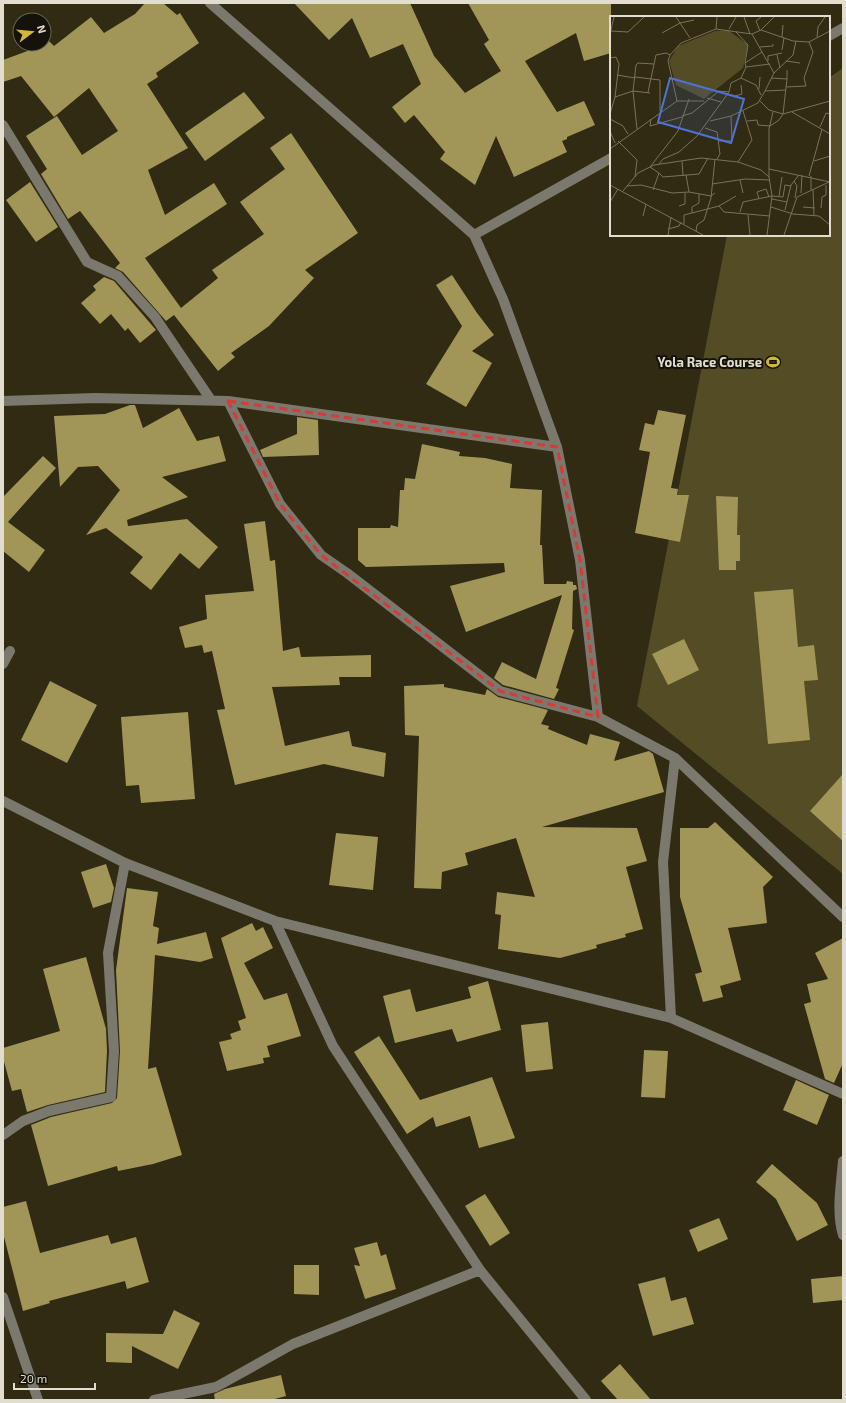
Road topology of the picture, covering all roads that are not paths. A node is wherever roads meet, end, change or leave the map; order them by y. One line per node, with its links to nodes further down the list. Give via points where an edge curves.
1 (210, 3): 6 (street)
2 (843, 28): 3 (street)
3 (830, 35)
4 (3, 125): 7 (street, via 87,262 118,276 155,317)
5 (610, 159): 6 (street)
6 (474, 235): 10 (street, via 502,299)
7 (211, 400): 8 (street, via 95,398); 9 (street)
8 (3, 401)
9 (228, 401): 10 (street); 13 (street, via 280,504 321,555 500,691)
10 (557, 447): 13 (street, via 580,560)
11 (10, 651): 12 (street)
12 (3, 664)
13 (598, 717): 14 (street)
14 (675, 758): 17 (street); 19 (street, via 664,862)
15 (3, 800): 16 (street)
16 (125, 863): 18 (street); 21 (street, via 108,953 114,1051 111,1097 36,1116 23,1121)
17 (843, 917)
18 (275, 921): 19 (street); 24 (street, via 333,1046)
19 (671, 1018): 20 (street)
20 (843, 1094)
21 (3, 1135)
22 (843, 1161): 23 (street, via 840,1196)
23 (843, 1235)
24 (480, 1270): 27 (street, via 293,1344 216,1387); 28 (street)
25 (3, 1297): 26 (street)
26 (38, 1400)
27 (154, 1400)
28 (586, 1400)

